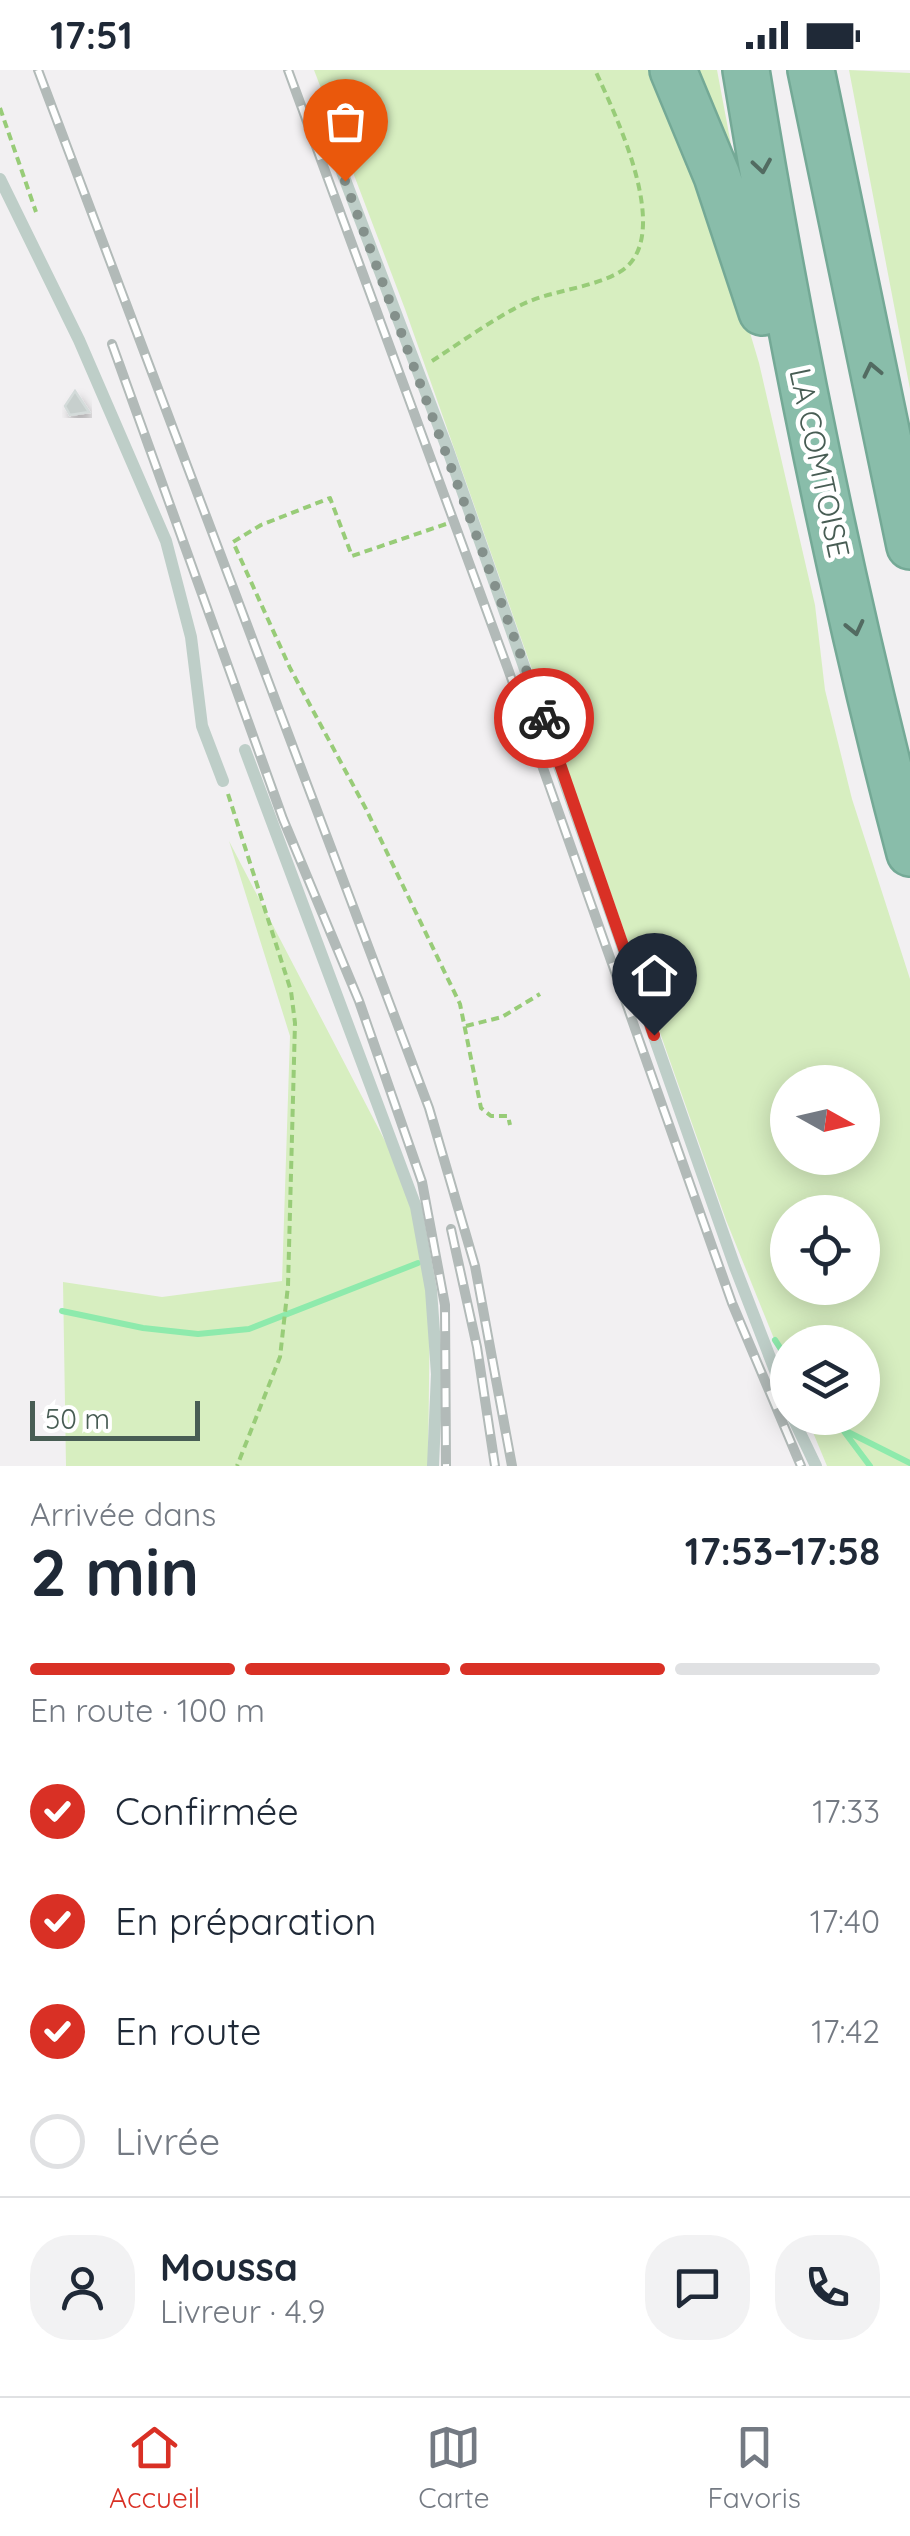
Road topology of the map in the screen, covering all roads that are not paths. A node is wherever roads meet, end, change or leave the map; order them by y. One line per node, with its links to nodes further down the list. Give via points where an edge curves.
1 (674, 70): 6 (highway, via 746,261 790,427)
2 (746, 70): 6 (highway, LA COMTOISE, one-way to 6)
3 (811, 70): 7 (highway, one-way to 3)
4 (333, 148): 11 (lane, via 536,693)
5 (0, 179): 9 (lane, via 166,542 190,637 202,726)
6 (833, 533): 10 (highway, LA COMTOISE, one-way to 10)
7 (910, 546)
8 (245, 750): 13 (lane, via 416,1206 437,1374)
9 (223, 780)
10 (910, 853)
11 (770, 1357)
12 (801, 1435): 14 (lane)
13 (434, 1466)
14 (816, 1466)

